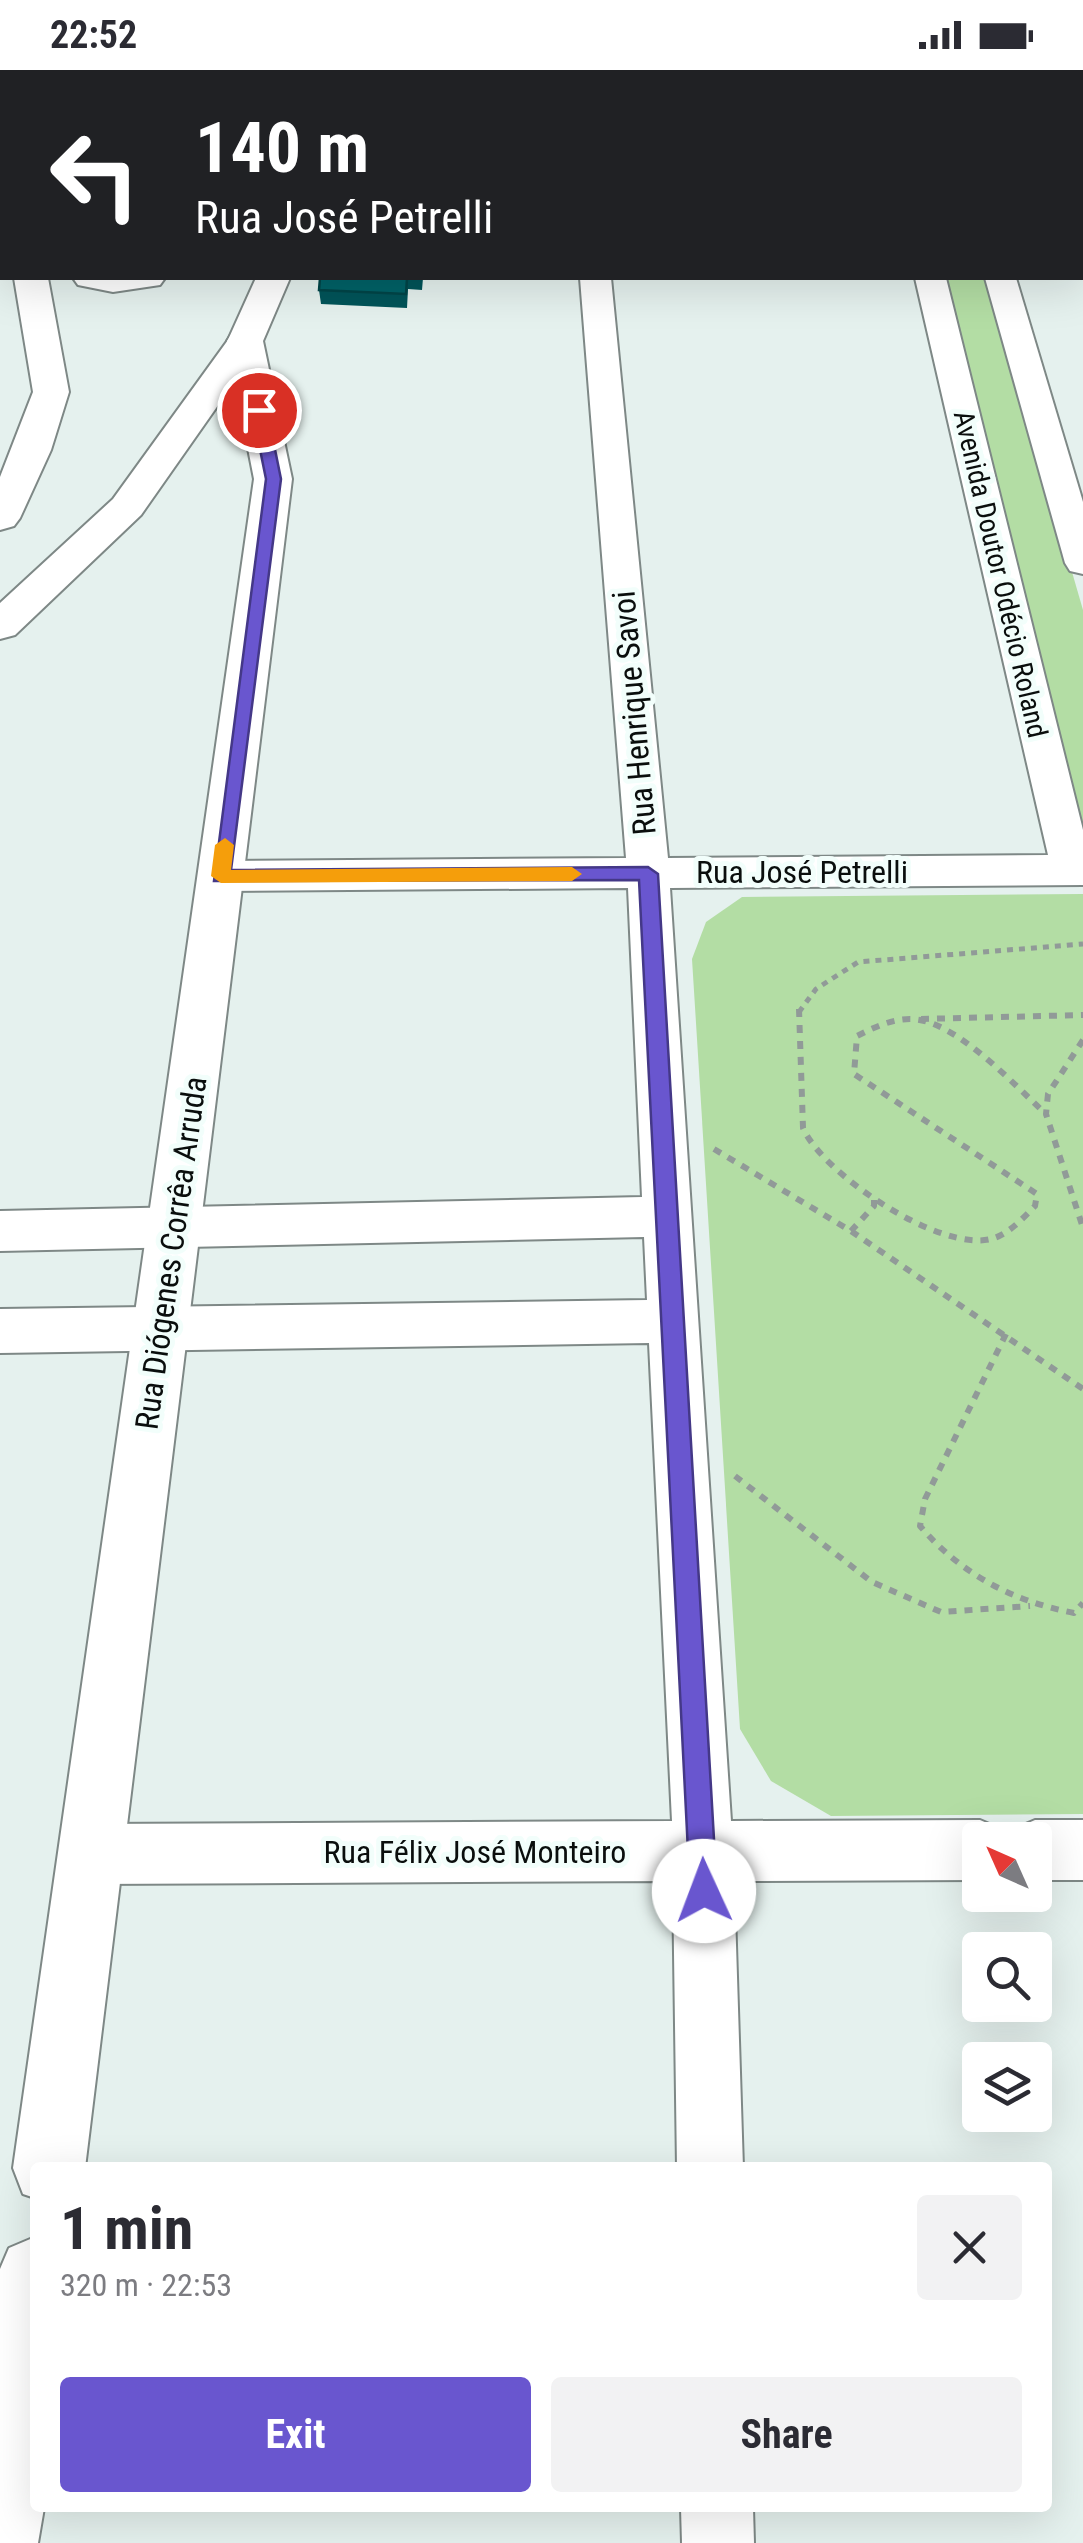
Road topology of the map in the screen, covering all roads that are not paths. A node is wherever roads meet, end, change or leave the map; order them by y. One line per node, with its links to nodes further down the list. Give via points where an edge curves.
1 (31, 280): 9 (main road, via 51,392)
2 (102, 280): 3 (main road)
3 (130, 280)
4 (272, 280): 8 (main road)
5 (595, 280): 13 (street, Rua Henrique Savoi)
6 (930, 280): 12 (street, Avenida Doutor Odécio Roland)
7 (1001, 280): 10 (street)
8 (245, 341): 11 (main road, via 128,507); 14 (main road, Rua Diógenes Corrêa Arruda, via 274,479)
9 (0, 518)
10 (1083, 562)
11 (0, 626)
12 (1077, 870): 13 (street, Rua José Petrelli)
13 (648, 874): 14 (street, Rua José Petrelli); 15 (street, Rua Henrique Savoi)
14 (221, 876): 16 (main road, Rua Diógenes Corrêa Arruda)
15 (668, 1216): 16 (street); 18 (street, Rua Henrique Savoi)
16 (174, 1227): 17 (street); 19 (main road, Rua Diógenes Corrêa Arruda)
17 (0, 1231)
18 (674, 1321): 19 (street); 24 (street, Rua Henrique Savoi)
19 (160, 1329): 20 (street); 25 (main road, Rua Diógenes Corrêa Arruda)
20 (0, 1331)
21 (962, 1850): 24 (street, Rua Félix José Monteiro)
22 (1052, 1850): 23 (street)
23 (1083, 1850)
24 (703, 1851): 25 (street, Rua Félix José Monteiro); 27 (street, Rua Henrique Savoi)
25 (91, 1854): 26 (main road, Rua Diógenes Corrêa Arruda)
26 (50, 2162)
27 (710, 2162)
28 (30, 2312): 30 (main road)
29 (717, 2512): 31 (street)
30 (0, 2538)
31 (718, 2543)

